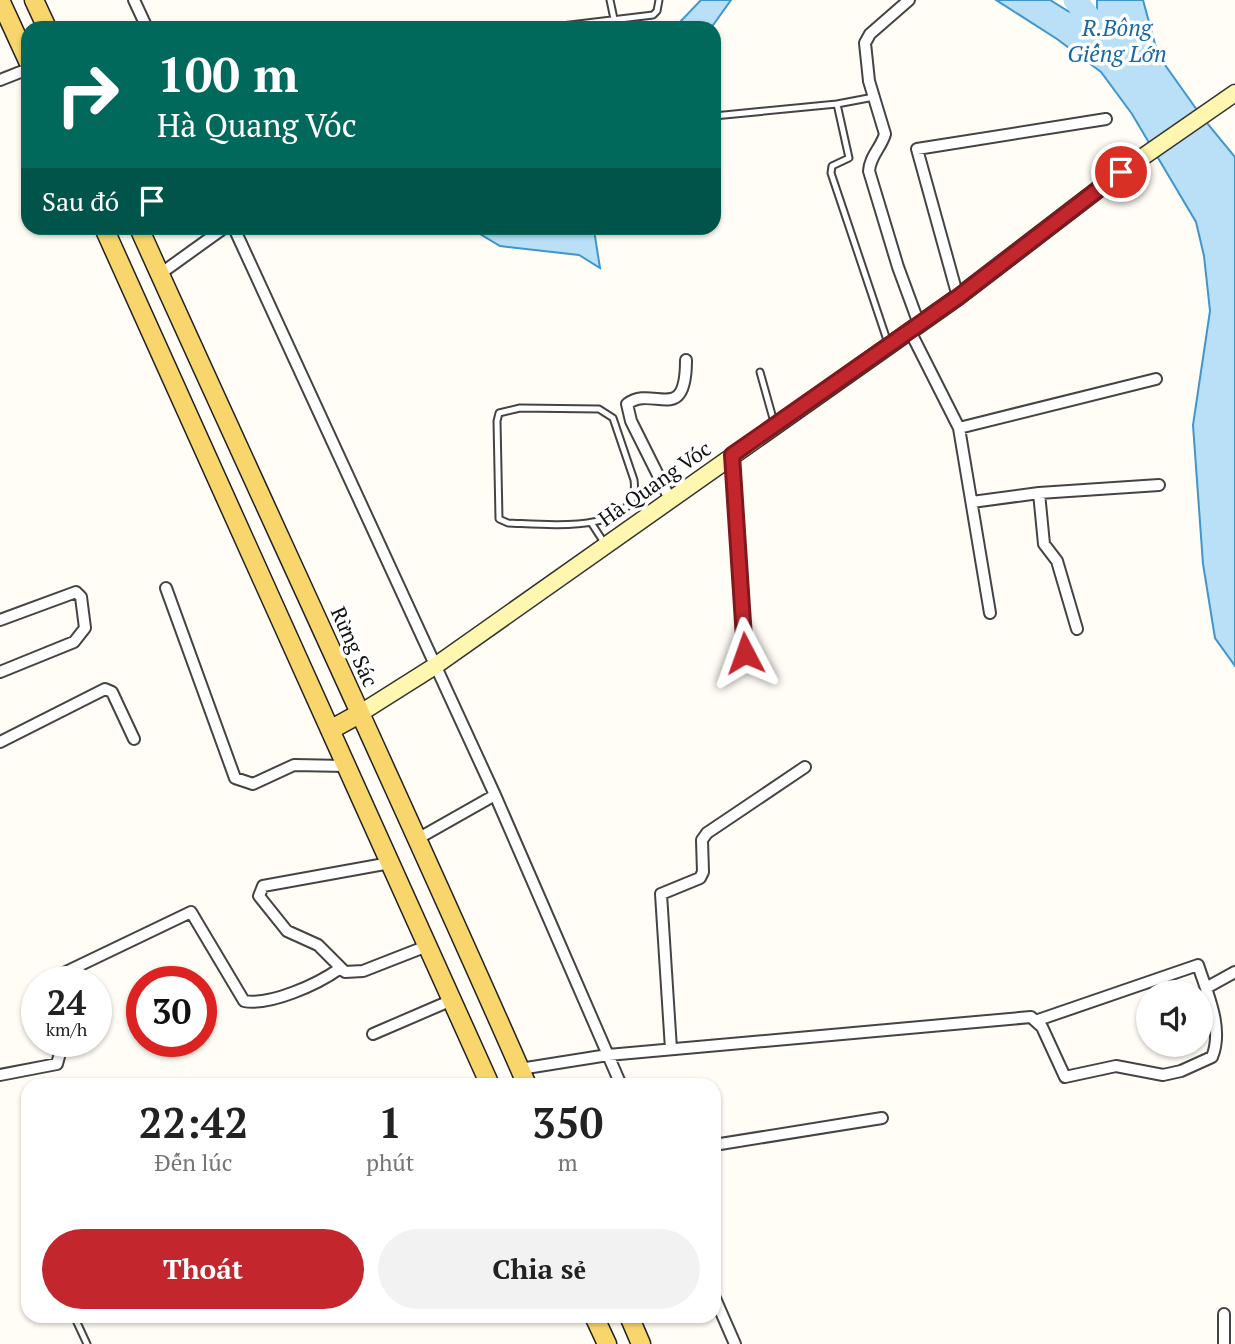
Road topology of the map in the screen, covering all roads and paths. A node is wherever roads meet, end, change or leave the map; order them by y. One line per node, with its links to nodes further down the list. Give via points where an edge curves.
1 (0, 0): 11 (main road)
2 (34, 0): 8 (main road)
3 (134, 0): 9 (street)
4 (610, 0): 7 (lane)
5 (659, 0): 7 (lane, via 653,15)
6 (909, 0): 15 (street, via 865,43)
7 (614, 19): 10 (lane)
8 (44, 21)
9 (144, 21)
10 (607, 21)
11 (21, 46)
12 (21, 72): 13 (street)
13 (0, 80)
14 (1235, 93): 24 (street, Hà Quang Vóc, via 1121,172)
15 (874, 97): 16 (lane); 25 (street, via 885,134 869,171)
16 (837, 104): 17 (lane); 26 (lane, via 849,158 830,170)
17 (721, 115)
18 (1107, 119): 24 (street, via 917,149)
19 (107, 235): 47 (main road)
20 (142, 235): 23 (main road, Rừng Sác)
21 (213, 235): 23 (street)
22 (237, 235): 44 (street)
23 (160, 274): 46 (main road, Rừng Sác)
24 (958, 297): 25 (street, Hà Quang Vóc)
25 (914, 328): 26 (street, Hà Quang Vóc); 31 (street)
26 (889, 346): 30 (street, Hà Quang Vóc)
27 (686, 360): 35 (street, via 683,390 678,396 627,404)
28 (760, 372): 30 (lane)
29 (1156, 379): 31 (street)
30 (775, 425): 32 (street, Hà Quang Vóc)
31 (959, 428): 36 (street)
32 (732, 455): 35 (street, Hà Quang Vóc); 43 (street)
33 (1159, 485): 34 (street)
34 (1039, 493): 36 (street); 42 (street, via 1044,544 1057,561)
35 (670, 499): 38 (street, Hà Quang Vóc)
36 (972, 502): 40 (street)
37 (592, 524): 37 (lane, via 508,523 499,519 499,413 520,408 599,409 614,418 635,491 625,510); 38 (lane)
38 (605, 544): 44 (street, Hà Quang Vóc)
39 (166, 588): 50 (street, via 235,778 253,783 294,765)
40 (990, 613)
41 (0, 620): 45 (street, via 76,593 81,597 85,628 74,642)
42 (1077, 629)
43 (745, 653)
44 (435, 666): 46 (street, Hà Quang Vóc); 52 (street)
45 (0, 672)
46 (364, 712): 47 (main road); 53 (main road, Rừng Sác)
47 (330, 730): 50 (main road)
48 (134, 740): 49 (street, via 112,692 105,689)
49 (0, 742)
50 (346, 766): 54 (main road)
51 (805, 767): 67 (street, via 707,833 702,840 703,872 697,882 661,894)
52 (495, 796): 53 (street); 68 (street)
53 (426, 835): 72 (main road, Rừng Sác)
54 (390, 863): 55 (main road); 57 (street, via 259,890 262,904 287,931 318,945)
55 (428, 946): 57 (street, via 362,971); 63 (main road)
56 (78, 966): 57 (street, via 191,912 244,1000 256,1002 310,987)
57 (339, 969)
58 (1235, 972): 61 (street)
59 (1154, 980): 60 (street, via 1198,965)
60 (1203, 980)
61 (1213, 984)
62 (1136, 986): 64 (street)
63 (452, 1000): 66 (street); 74 (main road)
64 (1038, 1020): 67 (street, via 1031,1017); 71 (street, via 1065,1077 1116,1066 1163,1074)
65 (1213, 1020): 69 (street, via 1218,1043)
66 (373, 1034)
67 (671, 1049): 68 (street)
68 (608, 1055): 72 (street); 75 (street)
69 (1213, 1055)
70 (59, 1057): 73 (street, via 57,1064)
71 (1212, 1057)
72 (528, 1073)
73 (0, 1075)
74 (487, 1078)
75 (618, 1078)
76 (882, 1118): 77 (street)
77 (721, 1143)
78 (721, 1312): 86 (street)
79 (1224, 1314): 87 (street)
80 (77, 1323): 83 (lane)
81 (597, 1323): 84 (main road)
82 (632, 1323): 85 (main road)
83 (87, 1344)
84 (607, 1344)
85 (641, 1344)
86 (735, 1344)
87 (1224, 1344)

